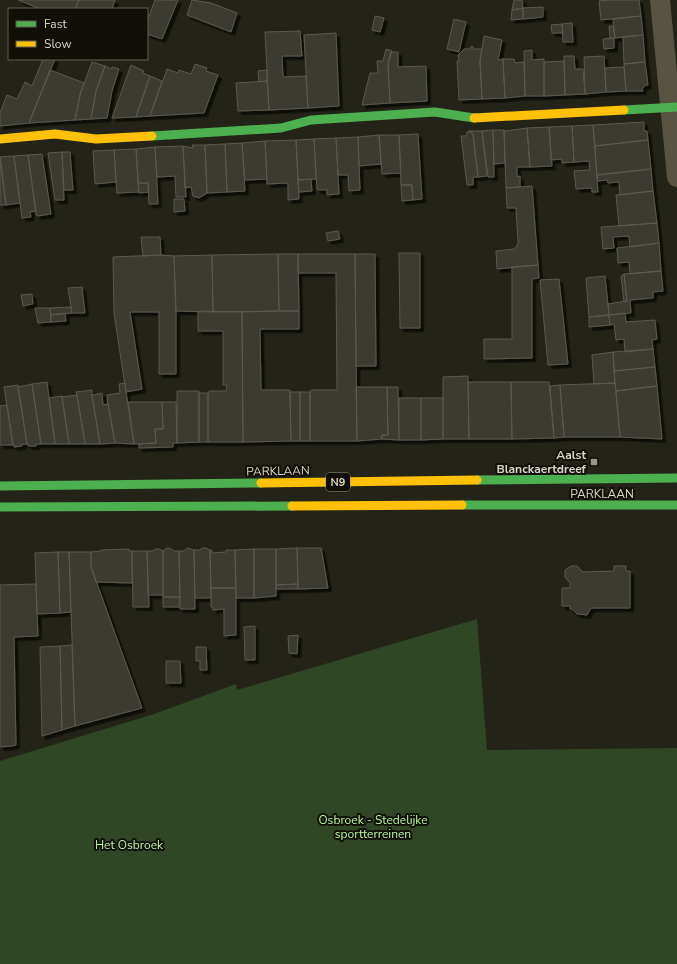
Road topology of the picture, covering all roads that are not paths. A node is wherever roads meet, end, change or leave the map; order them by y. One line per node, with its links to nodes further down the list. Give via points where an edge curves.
1 (660, 0): 2 (street)
2 (674, 108): 3 (main road, via 470,118 435,112 310,120 281,128 96,139 56,134); 4 (street)
3 (0, 139)
4 (677, 178)
5 (677, 478): 6 (main road, PARKLAAN / N9)
6 (0, 486)
7 (677, 505): 8 (main road, PARKLAAN / N9)
8 (0, 507)

